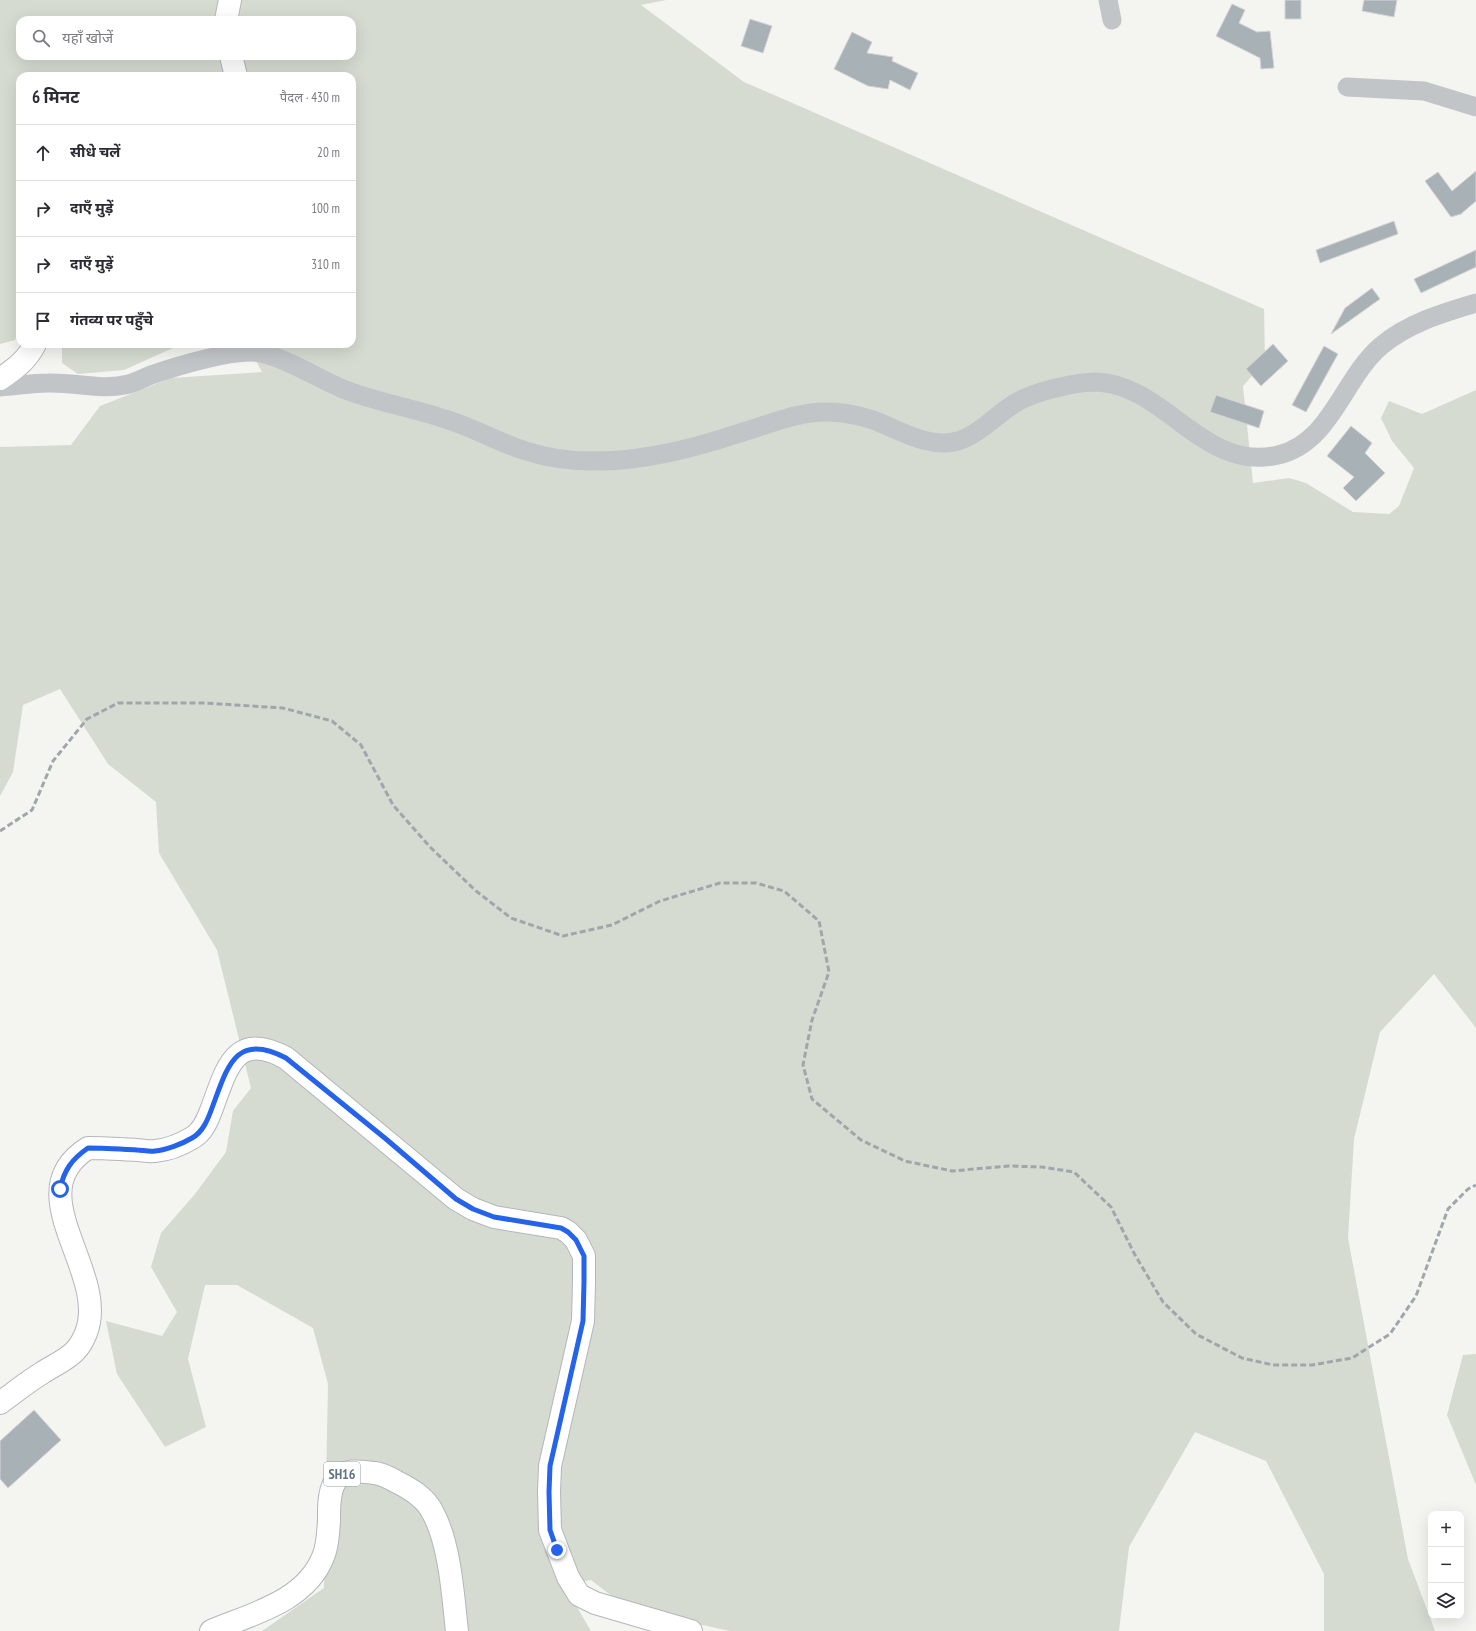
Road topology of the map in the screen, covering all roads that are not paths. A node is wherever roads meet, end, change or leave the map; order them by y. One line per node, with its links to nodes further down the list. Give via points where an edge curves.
1 (230, 0): 3 (main road)
2 (1108, 0): 4 (street)
3 (227, 16)
4 (1112, 20)
5 (232, 60): 6 (main road)
6 (235, 72)
7 (1347, 87): 8 (street, via 1424,91)
8 (1476, 107)
9 (1476, 303): 12 (street, via 1424,320 1379,347 1321,428 1302,446 1279,455 1257,458 1216,448 1138,394 1118,384 1095,382 1071,384 1020,400 960,440 939,444 916,438 870,419 824,412 800,415 687,449 642,458 590,461 529,452 450,420 369,399 281,359 256,352 229,354 154,374 129,384 104,387 47,383)
10 (33, 348): 11 (main road, via 30,355)
11 (0, 379)
12 (0, 387)
13 (0, 1403): 16 (main road, via 74,1352 86,1333 89,1314 88,1292 60,1203 63,1175 70,1163 88,1148 154,1151 193,1138 208,1117 231,1063 237,1055 255,1048 276,1052 386,1139 456,1199 494,1217 561,1228 576,1240 584,1256 583,1321 550,1466 550,1530 573,1587 586,1600)
14 (211, 1631): 15 (main road, SH16, via 275,1604 308,1583 324,1556 328,1538 331,1491 336,1479 343,1473 358,1471 381,1474 407,1487 421,1496 433,1512 446,1554)
15 (457, 1631)
16 (691, 1631)

